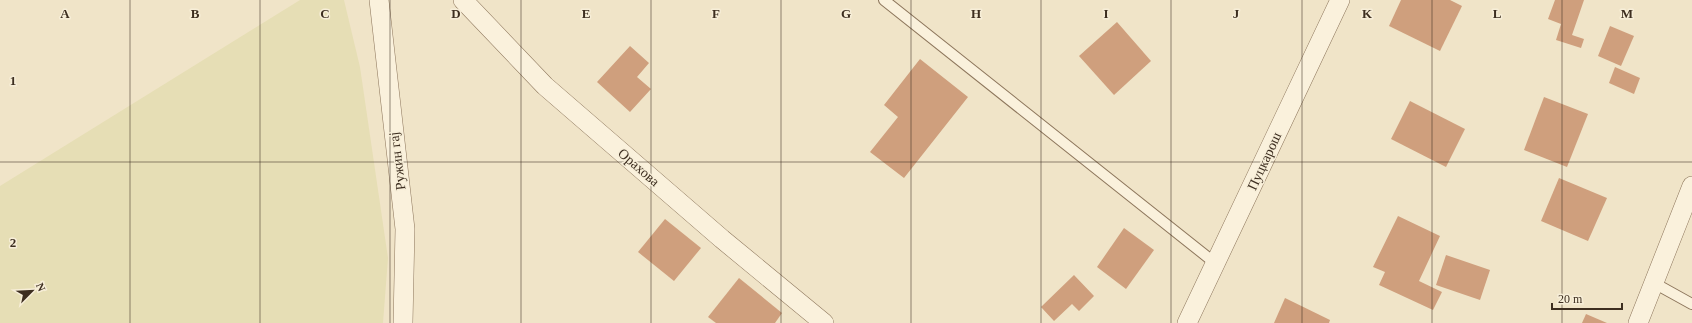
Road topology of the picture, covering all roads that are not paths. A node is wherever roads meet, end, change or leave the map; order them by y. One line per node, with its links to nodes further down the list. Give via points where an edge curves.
1 (379, 0): 9 (street, Ружин гај, via 405,229)
2 (463, 0): 10 (street, Орахова, via 545,86 722,239)
3 (884, 0): 6 (lane)
4 (1340, 0): 6 (street, Пуцкарош)
5 (1692, 186): 7 (street)
6 (1215, 263): 11 (street, Пуцкарош)
7 (1654, 283): 8 (lane); 12 (street)
8 (1692, 304)
9 (402, 323)
10 (824, 323)
11 (1187, 323)
12 (1638, 323)

